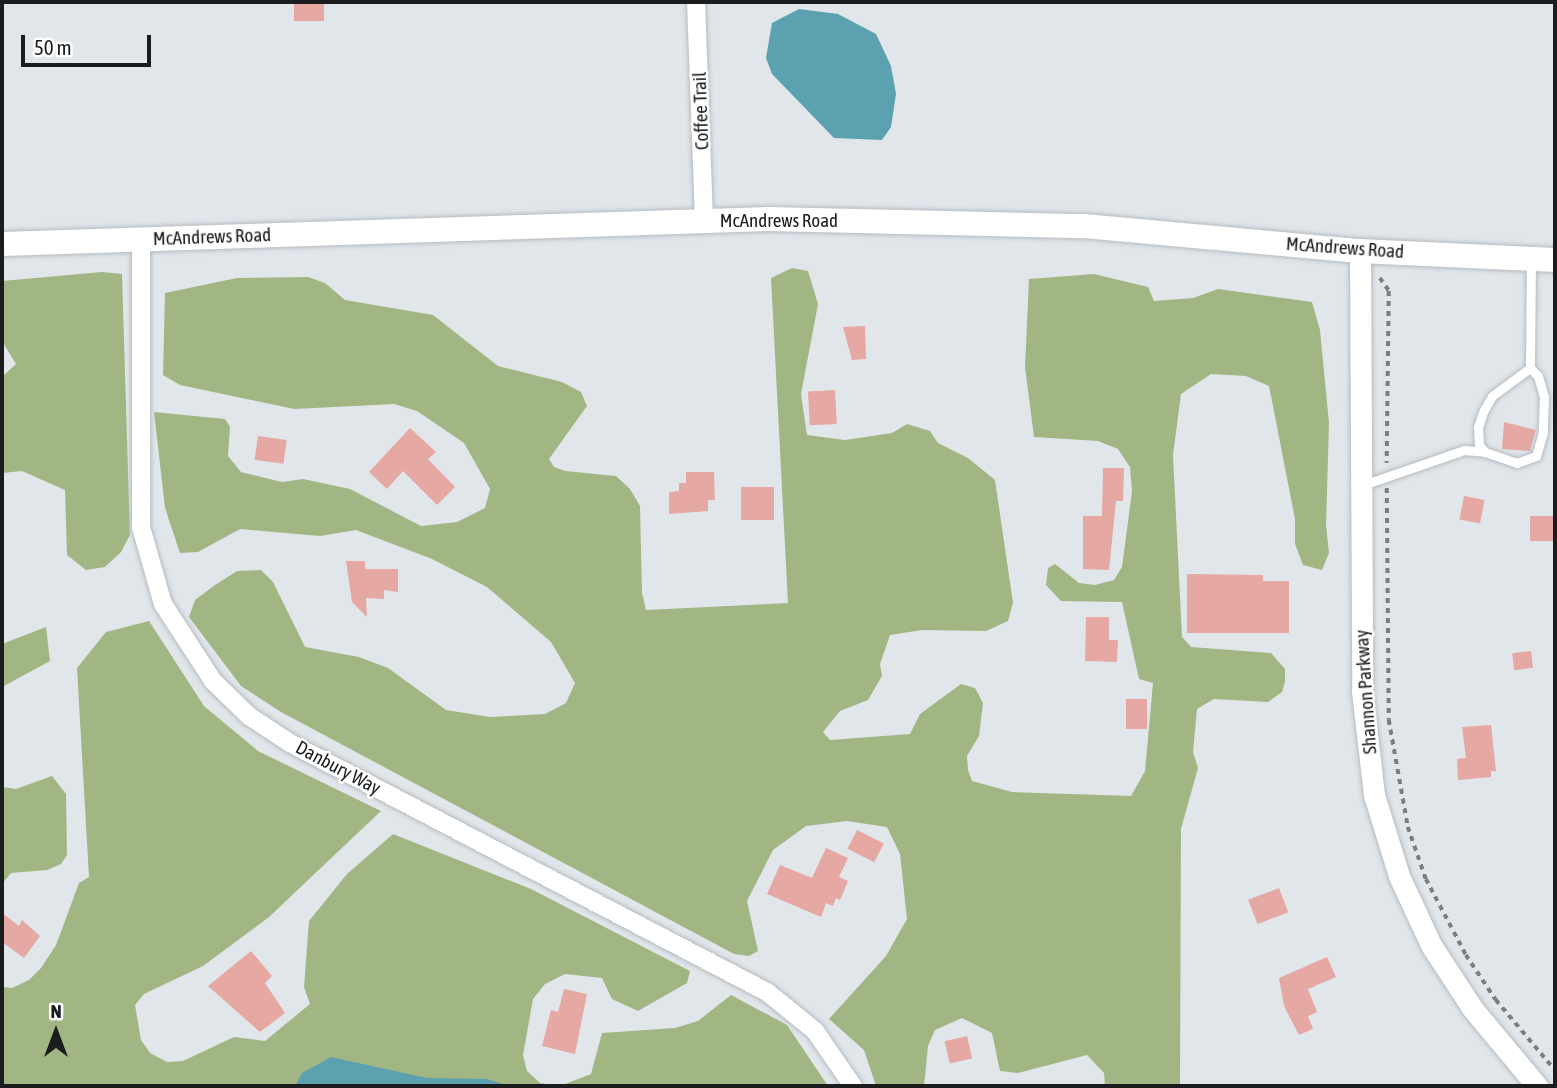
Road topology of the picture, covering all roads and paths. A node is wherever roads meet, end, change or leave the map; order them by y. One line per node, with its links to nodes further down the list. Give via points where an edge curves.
1 (696, 2): 2 (street, Coffee Trail)
2 (704, 221): 3 (main road, McAndrews Road); 5 (main road, McAndrews Road, via 1084,226)
3 (141, 240): 4 (main road, McAndrews Road); 12 (street, Danbury Way, via 141,527 163,604 214,681 249,716 290,743 767,992 804,1019)
4 (2, 244)
5 (1360, 251): 6 (main road, McAndrews Road); 9 (path, via 1389,291); 10 (street, Shannon Parkway)
6 (1543, 260): 7 (lane)
7 (1530, 368): 8 (lane, via 1492,396 1484,410 1478,427 1479,445); 8 (lane, via 1538,376 1544,397 1543,432 1536,456 1517,463)
8 (1485, 452): 9 (lane, via 1464,450)
9 (1387, 478): 10 (lane); 11 (path, via 1389,720 1408,827 1426,879 1466,955 1496,1000)
10 (1361, 486): 13 (street, Shannon Parkway, via 1362,691 1374,795 1399,876 1431,945 1472,1008)
11 (1555, 1070)
12 (853, 1086)
13 (1537, 1086)

